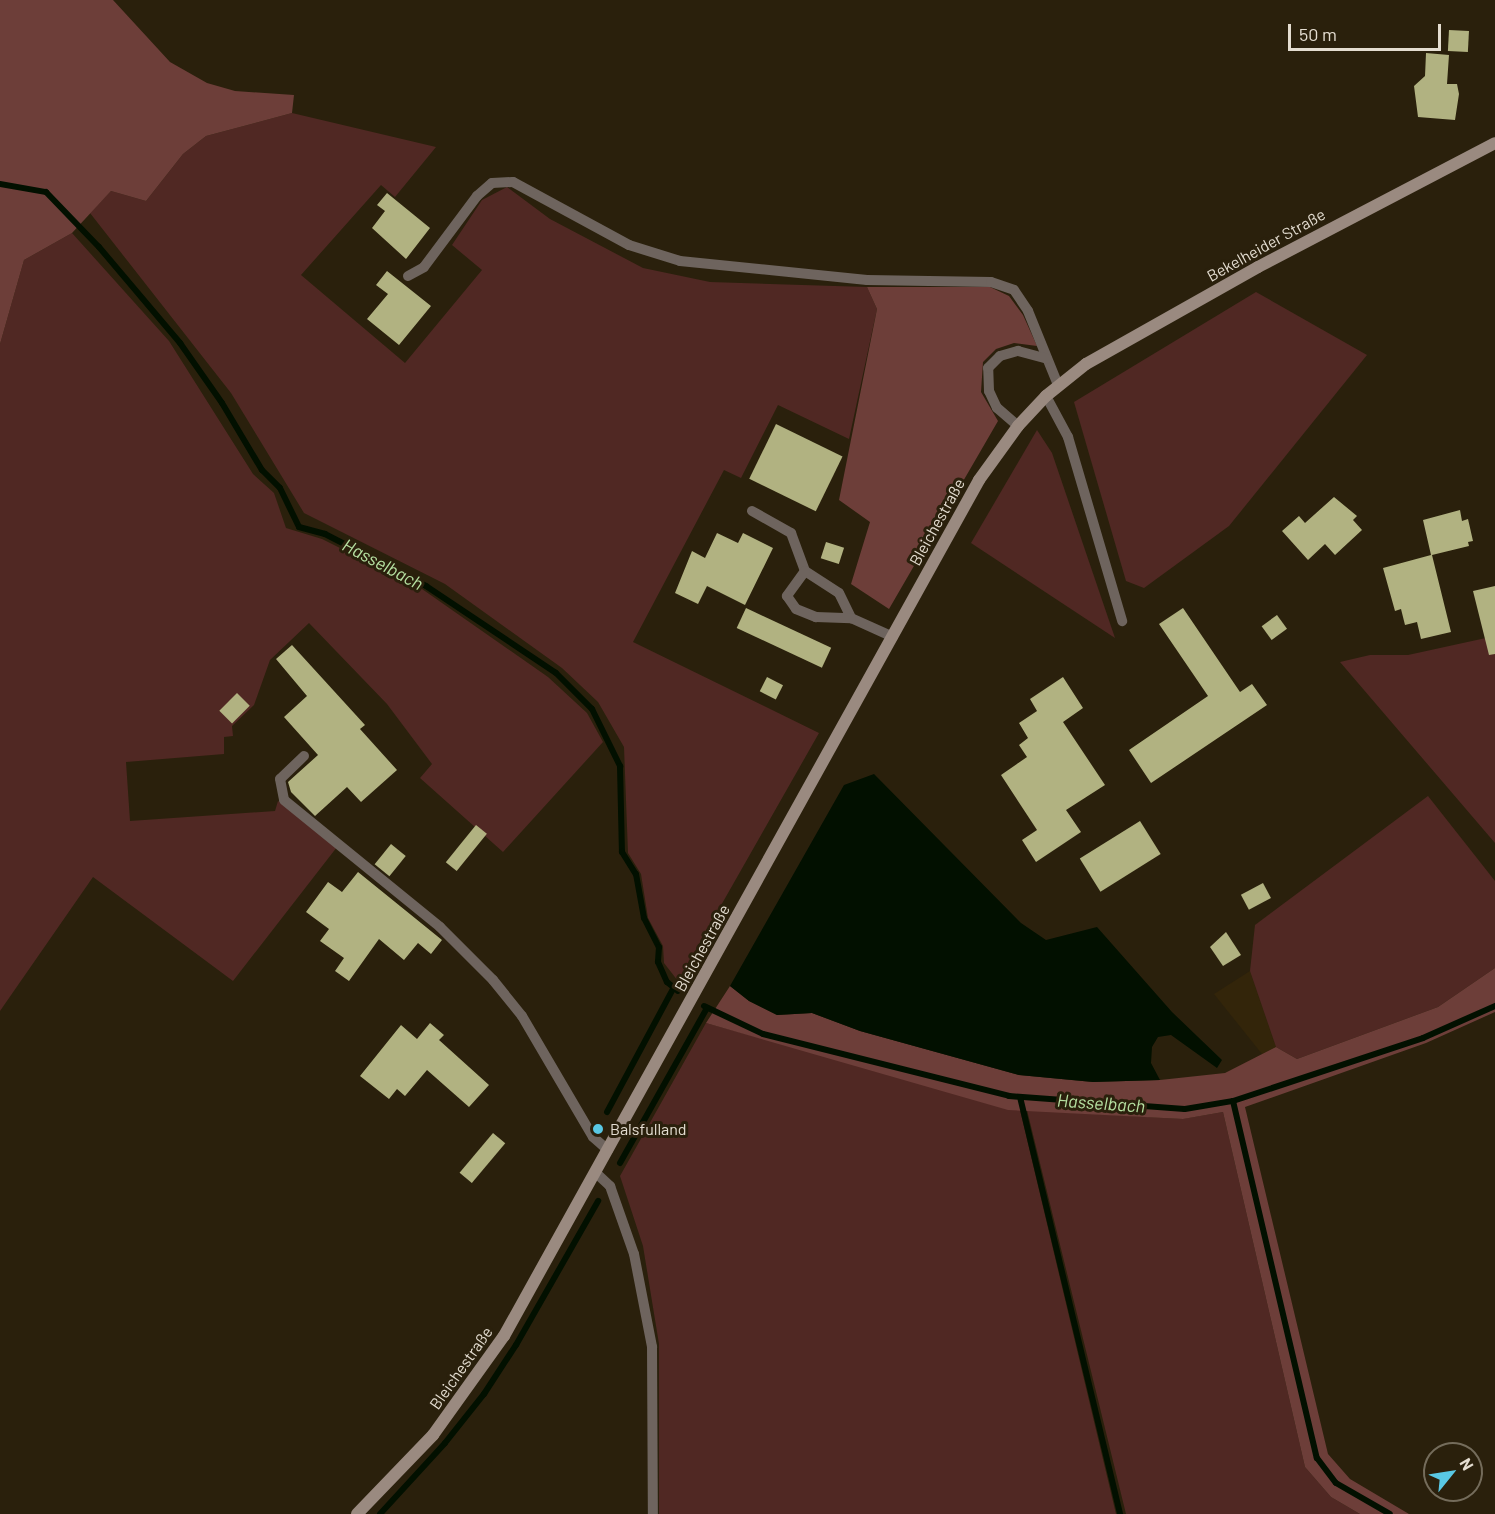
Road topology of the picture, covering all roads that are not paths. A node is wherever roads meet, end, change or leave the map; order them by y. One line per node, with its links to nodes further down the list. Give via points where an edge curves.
1 (1495, 143): 4 (street, Bekelheider Straße, via 1258,267 1086,364)
2 (408, 276): 3 (lane, via 424,267 477,196 492,183 513,182 629,245 680,261 867,280 992,282 1014,290 1028,311)
3 (1047, 359): 4 (lane); 6 (lane, via 1018,351 1000,356 988,368 989,391 997,408)
4 (1058, 385): 5 (street, Bleichestraße)
5 (1046, 396): 6 (street, Bleichestraße); 10 (lane, via 1068,437)
6 (1018, 426): 11 (street, Bleichestraße, via 978,480)
7 (752, 511): 8 (lane, via 791,533)
8 (805, 570): 9 (lane, via 839,593); 9 (lane, via 787,596 795,609 816,617)
9 (851, 618): 11 (lane)
10 (1122, 621)
11 (893, 637): 13 (street, Bleichestraße)
12 (304, 756): 13 (lane, via 280,779 284,800 440,927 493,980 522,1016 593,1137)
13 (608, 1150): 14 (street, Bleichestraße)
14 (595, 1172): 15 (street, Bleichestraße, via 504,1336 471,1387 433,1435); 16 (lane, via 610,1186 634,1254 652,1347)
15 (357, 1514)
16 (652, 1514)

